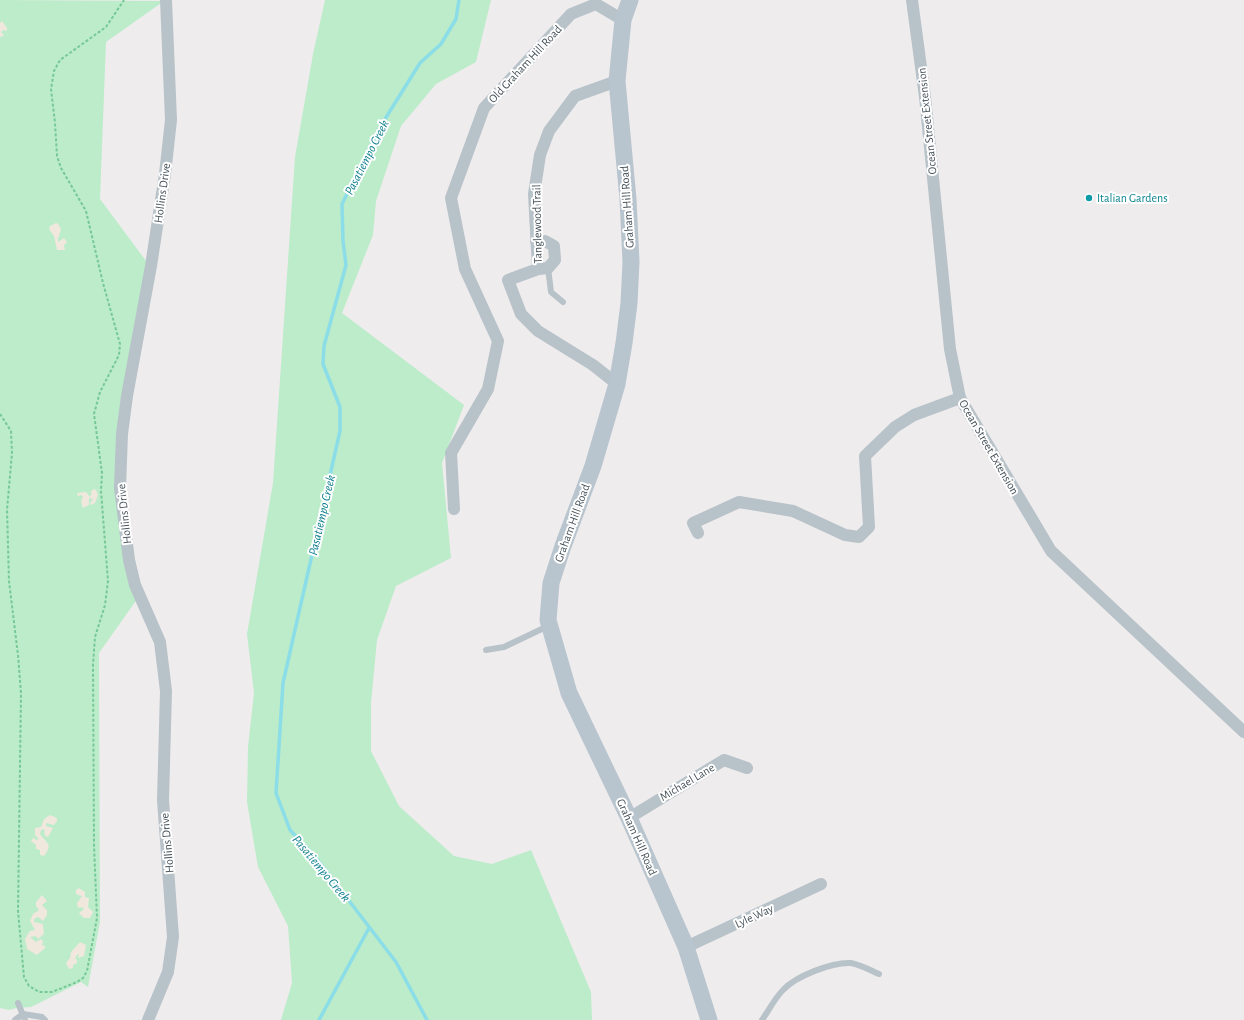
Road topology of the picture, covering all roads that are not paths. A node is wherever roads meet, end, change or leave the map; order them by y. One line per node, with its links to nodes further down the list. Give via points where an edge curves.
1 (166, 0): 25 (street, Hollins Drive, via 170,128 151,266 127,396 122,434 120,488 129,560 135,585 160,642 166,690 163,800 173,938 168,972)
2 (630, 0): 4 (main road, Graham Hill Road)
3 (912, 0): 10 (street, Ocean Street Extension, via 925,97 950,348)
4 (623, 20): 5 (main road, Graham Hill Road); 11 (street, Old Graham Hill Road, via 596,4 571,14 484,108 451,198 465,269 498,341 488,389 451,453)
5 (617, 81): 6 (street, Tanglewood Trail, via 575,96 550,131 540,155 534,194); 9 (main road, Graham Hill Road, via 631,262 629,303)
6 (536, 241): 7 (street, Tanglewood Trail); 7 (street, via 545,241 554,246 554,260)
7 (543, 268): 8 (lane, via 552,292); 9 (street, Tanglewood Trail, via 508,280 521,314 538,331 593,365)
8 (564, 302)
9 (617, 384): 13 (main road, Graham Hill Road, via 593,466 551,583 548,620)
10 (960, 398): 12 (street, via 908,419 895,427 865,456 869,527 859,537 845,535 793,511 739,502 693,523); 15 (street, Ocean Street Extension, via 1051,551)
11 (454, 509)
12 (698, 533)
13 (550, 626): 14 (lane, via 504,648); 17 (main road, Graham Hill Road, via 569,693)
14 (486, 650)
15 (1244, 732)
16 (747, 768): 17 (street, Michael Lane, via 724,760)
17 (629, 818): 19 (main road, Graham Hill Road)
18 (821, 884): 19 (street, Lyle Way)
19 (686, 947): 26 (main road, Graham Hill Road)
20 (879, 974): 27 (lane, via 851,964 825,967 802,977 783,990)
21 (18, 1003): 22 (lane)
22 (24, 1017): 23 (lane); 24 (lane, via 42,1017)
23 (16, 1020)
24 (45, 1020)
25 (148, 1020)
26 (709, 1020)
27 (762, 1020)

